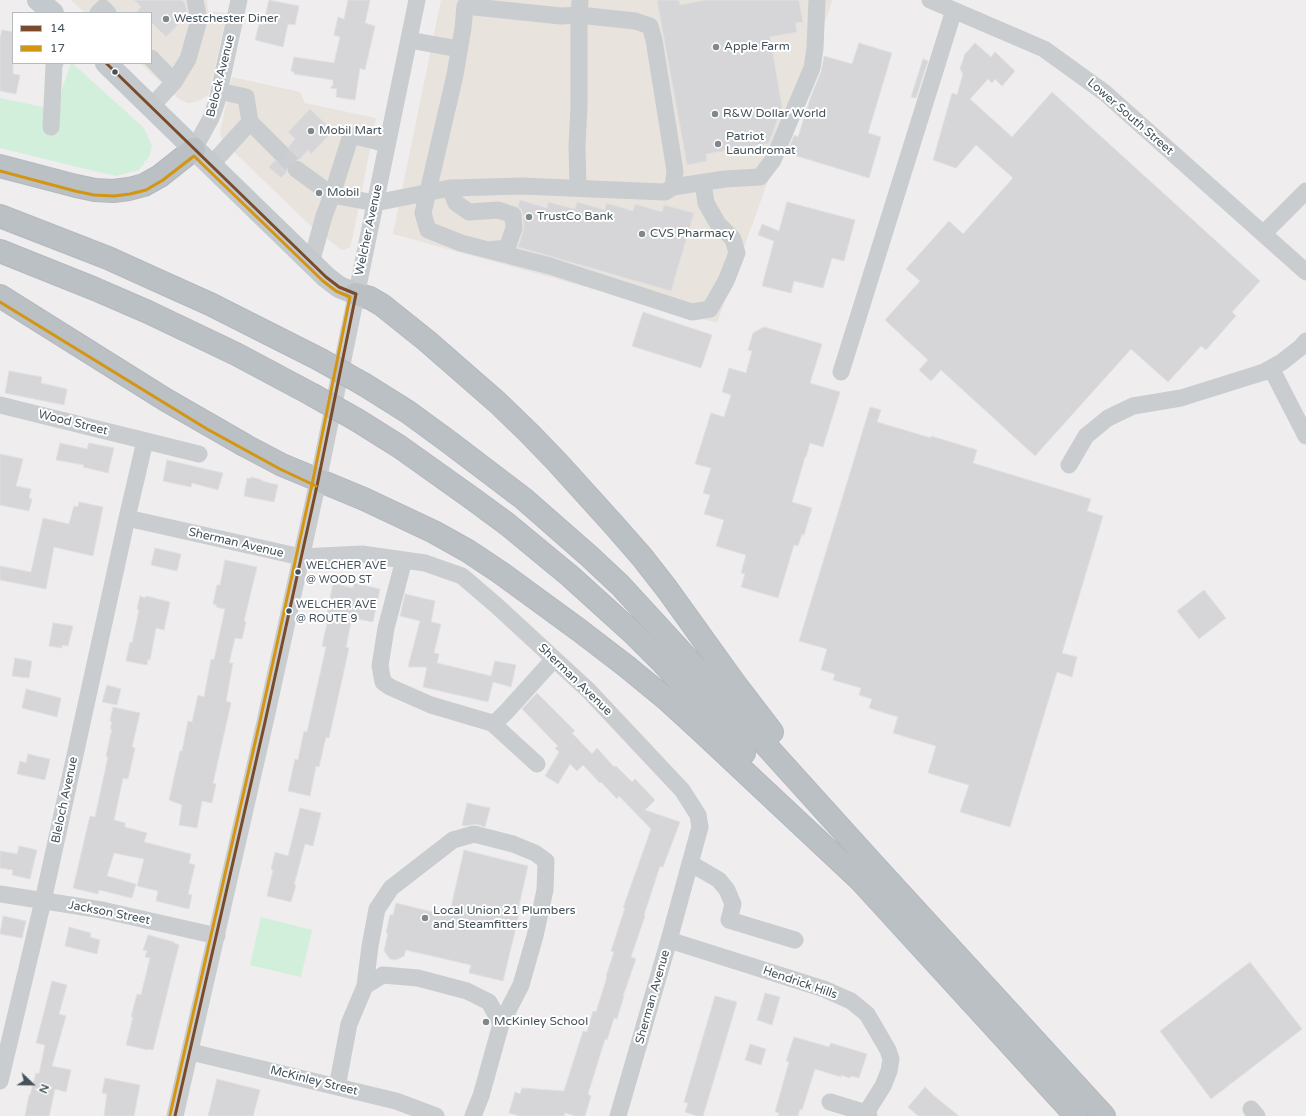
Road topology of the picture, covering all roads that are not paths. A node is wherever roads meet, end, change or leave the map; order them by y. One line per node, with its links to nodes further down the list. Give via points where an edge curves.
1 (38, 0): 12 (main road)
2 (195, 0): 18 (street, via 199,20 188,59)
3 (240, 0): 19 (street, Belock Avenue)
4 (417, 0): 13 (street, Welcher Avenue)
5 (530, 0): 10 (street)
6 (817, 0): 29 (street, via 812,68 773,160 760,177)
7 (930, 0): 11 (street, Lower South Street)
8 (464, 3): 10 (street); 14 (street)
9 (580, 7): 10 (street, via 561,16); 30 (street, via 650,26 675,171); 32 (street)
10 (505, 10)
11 (954, 10): 38 (street, Lower South Street, via 1044,49 1105,93); 47 (street)
12 (52, 12)
13 (409, 40): 14 (street); 23 (street, Welcher Avenue)
14 (459, 49): 34 (street)
15 (152, 59): 18 (street)
16 (54, 64): 22 (street)
17 (107, 64): 20 (main road)
18 (174, 82): 20 (street)
19 (219, 91): 21 (street, via 246,98); 24 (street, Belock Avenue, via 211,118)
20 (152, 107): 24 (main road)
21 (250, 122): 25 (street); 26 (street)
22 (51, 127)
23 (387, 144): 35 (street, via 351,135); 36 (street, Welcher Avenue)
24 (194, 149): 26 (main road); 27 (highway, via 160,176 129,189 113,191 76,186)
25 (280, 152)
26 (211, 165): 41 (main road)
27 (0, 166)
28 (296, 169): 35 (street)
29 (703, 182): 30 (street); 40 (street, via 706,203 718,224 733,239 737,253 726,281 710,310 692,312 550,266)
30 (673, 187): 32 (street, via 665,192)
31 (450, 188): 32 (street); 34 (street); 40 (street, via 456,203 469,212 498,210 513,215 514,228 507,248)
32 (578, 188)
33 (1306, 191): 38 (street)
34 (428, 192): 36 (street); 40 (street, via 423,213 428,230)
35 (332, 195): 36 (street); 41 (street)
36 (375, 203): 43 (street, Welcher Avenue)
37 (0, 216): 61 (highway, bridge, via 161,282 319,359 408,412 468,456 589,556 650,616)
38 (1263, 234): 42 (street, Lower South Street)
39 (0, 251): 61 (highway, bridge, via 148,312 236,354 311,394 412,456 507,524 602,604)
40 (487, 251)
41 (311, 263): 43 (main road, via 339,287)
42 (1306, 272)
43 (356, 294): 53 (street, Welcher Avenue); 61 (highway, via 382,305 464,373 530,434 586,493 667,589)
44 (0, 296): 53 (highway, via 209,425 282,465)
45 (1302, 352): 46 (street)
46 (1271, 368): 49 (street); 52 (street, via 1180,398 1133,406 1108,418 1086,436)
47 (841, 372)
48 (0, 405): 50 (street, Wood Street)
49 (1306, 436)
50 (145, 441): 51 (street, Wood Street); 54 (street)
51 (199, 454)
52 (1069, 465)
53 (318, 481): 55 (street, Welcher Avenue); 61 (highway, via 364,499 434,532 500,573 626,666)
54 (127, 518): 55 (street, Sherman Avenue); 63 (street, Bleloch Avenue)
55 (301, 557): 56 (street, Sherman Avenue, via 362,554); 64 (street, Welcher Avenue)
56 (404, 560): 57 (street, Sherman Avenue, via 425,563 462,576); 58 (street, via 385,635 380,666 383,682 431,705)
57 (554, 659): 58 (street, via 507,711); 60 (street, Sherman Avenue, via 588,690 682,790 698,815 700,827)
58 (492, 723): 59 (street)
59 (537, 764)
60 (690, 863): 65 (street, Sherman Avenue); 66 (street, via 719,880 728,890 733,904 729,920)
61 (867, 872): 73 (highway); 79 (highway)
62 (0, 894): 63 (street, Jackson Street)
63 (43, 901): 64 (street, Jackson Street, via 102,910); 70 (street, Bleloch Avenue)
64 (217, 936): 69 (street, Welcher Avenue)
65 (669, 940): 74 (street, Hendrick Hills, via 824,989 851,1001 867,1014 891,1059 883,1086); 78 (street, Sherman Avenue)
66 (795, 940)
67 (365, 986): 68 (street, via 383,975 418,978 467,991 489,1002); 68 (street, via 377,909 391,888 453,840 474,834 513,844 535,853 546,861 545,890 521,985); 71 (street, via 348,1024)
68 (501, 1024): 77 (street)
69 (191, 1052): 71 (street, McKinley Street); 75 (street, Welcher Avenue)
70 (1, 1073)
71 (337, 1087): 76 (street, McKinley Street, via 396,1101)
72 (830, 1102): 74 (street, Hendrick Hills)
73 (1102, 1113)
74 (868, 1115)
75 (175, 1116)
76 (436, 1116)
77 (473, 1116)
78 (618, 1116)
79 (1076, 1116)

